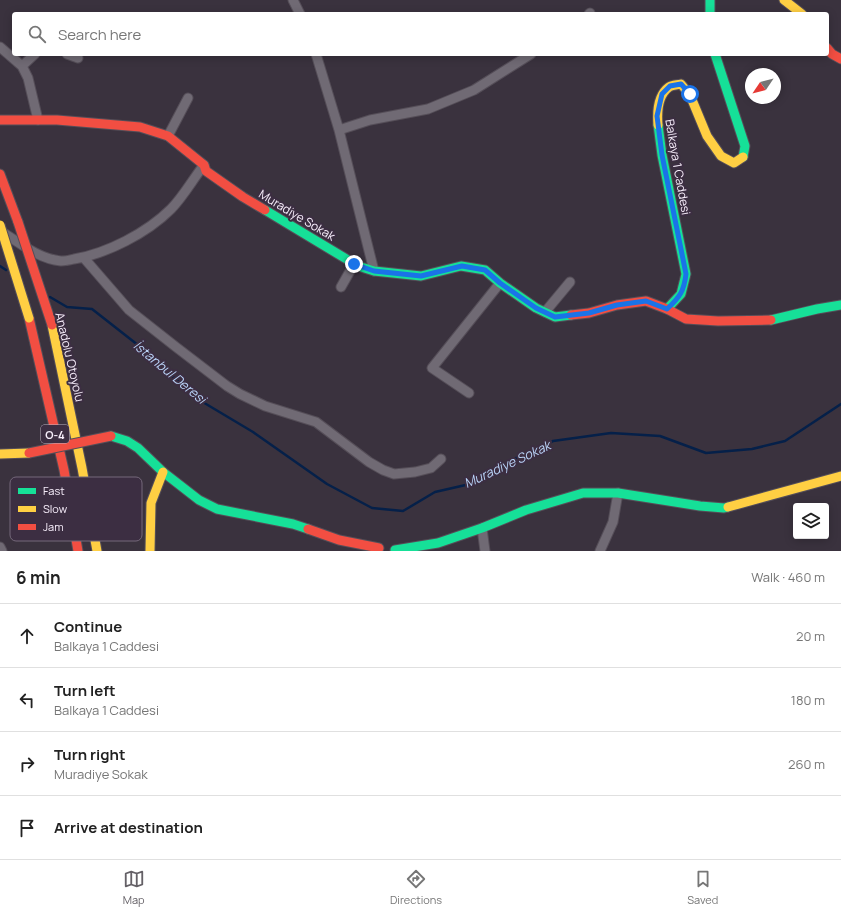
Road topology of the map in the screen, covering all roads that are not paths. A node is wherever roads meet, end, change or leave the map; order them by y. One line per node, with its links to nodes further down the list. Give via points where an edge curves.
1 (293, 0): 4 (street)
2 (710, 0): 5 (main road)
3 (784, 0): 6 (main road)
4 (299, 12)
5 (710, 12)
6 (799, 12)
7 (0, 47): 16 (street)
8 (829, 50): 15 (main road)
9 (34, 56): 16 (street)
10 (72, 56): 14 (street)
11 (317, 56): 20 (street)
12 (528, 56): 20 (street, via 474,90 428,109 370,120)
13 (716, 56): 33 (main road, Balkaya 1 Caddesi, via 745,146 744,157 734,163 721,156 707,136 690,94 681,84 670,86 662,94 657,116 662,155 686,274 679,298)
14 (78, 58)
15 (841, 59)
16 (22, 66): 19 (street, via 28,78)
17 (188, 98): 21 (street)
18 (0, 120): 19 (main road, Muradiye Sokak)
19 (38, 120): 21 (main road, Muradiye Sokak, via 140,127)
20 (339, 130): 28 (street)
21 (168, 136): 22 (main road, Muradiye Sokak)
22 (204, 165): 26 (street, via 171,209 156,222 118,244); 27 (main road, Muradiye Sokak, via 206,171 243,197)
23 (0, 174): 41 (main road, Anadolu Otoyolu / O-4, bridge, via 52,326)
24 (0, 225): 40 (main road, O-4, bridge, via 28,318)
25 (0, 230): 26 (street, via 34,253 62,261)
26 (84, 258): 37 (street, via 129,310 240,394 265,406 316,422 369,462 394,474 431,468)
27 (354, 264): 28 (main road, Muradiye Sokak); 31 (street)
28 (374, 271): 30 (main road, Muradiye Sokak, via 421,276 462,266 485,270)
29 (570, 282): 34 (street)
30 (500, 283): 34 (main road, Muradiye Sokak); 35 (street, via 432,368)
31 (341, 287)
32 (841, 305): 33 (main road, Muradiye Sokak, via 775,320 686,319)
33 (667, 309): 34 (main road, Muradiye Sokak, via 646,301 555,317)
34 (545, 312)
35 (469, 393)
36 (0, 454): 38 (main road, bridge, via 29,452 111,436 138,448)
37 (441, 459)
38 (163, 472): 44 (main road, via 199,500 217,509 293,524); 54 (main road, via 151,503)
39 (841, 476): 42 (main road, via 724,508 693,506)
40 (65, 477)
41 (84, 477)
42 (618, 493): 43 (main road, via 583,493 526,510); 58 (street, via 613,522)
43 (482, 528): 47 (main road); 57 (street)
44 (339, 540): 49 (main road); 55 (main road)
45 (76, 541): 52 (main road, O-4, bridge)
46 (95, 541): 53 (main road, Anadolu Otoyolu / O-4, bridge)
47 (438, 543): 50 (main road); 56 (main road)
48 (0, 547): 51 (street)
49 (376, 550): 50 (main road, via 385,547)
50 (396, 550)
51 (2, 551)
52 (78, 551)
53 (97, 551)
54 (150, 551)
55 (353, 551)
56 (427, 551)
57 (485, 551)
58 (600, 551)

